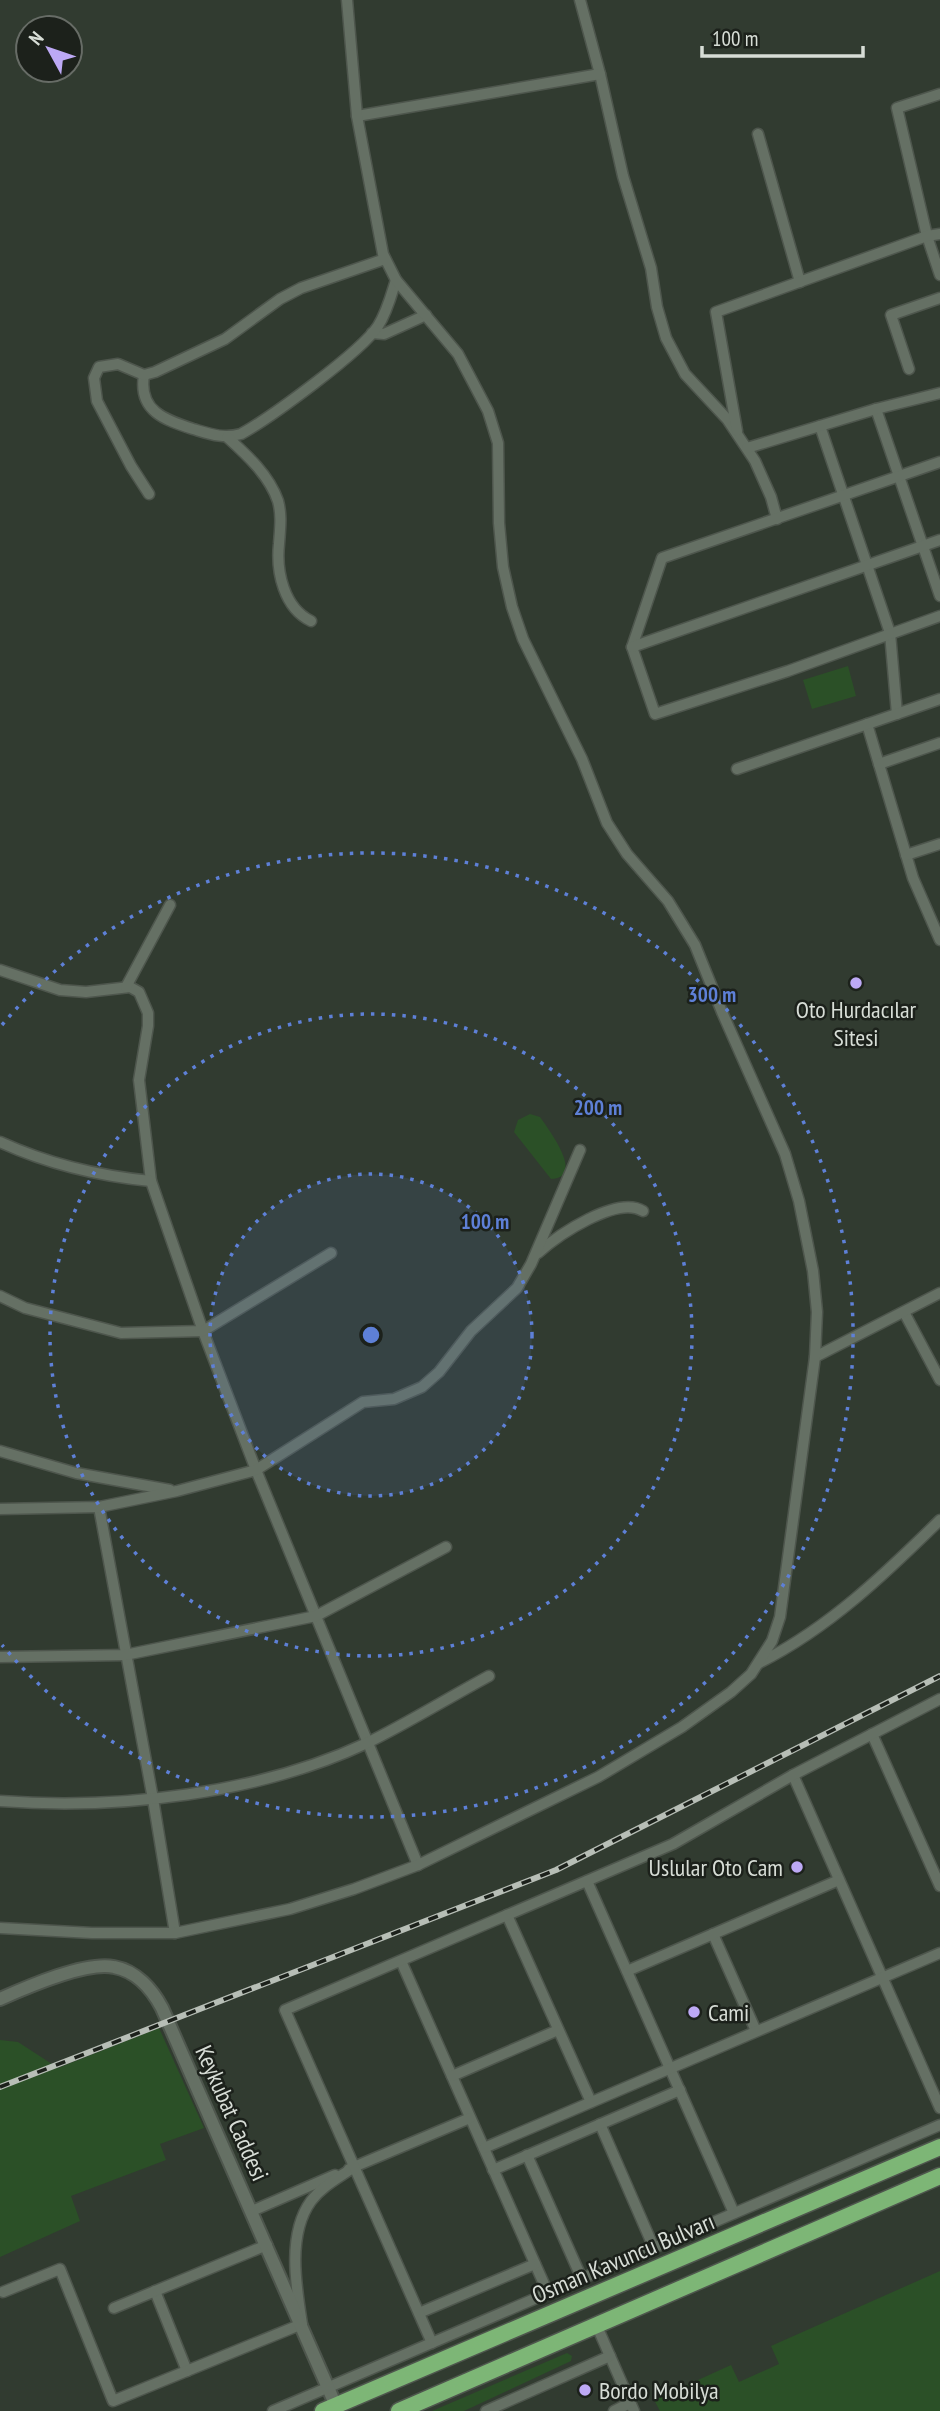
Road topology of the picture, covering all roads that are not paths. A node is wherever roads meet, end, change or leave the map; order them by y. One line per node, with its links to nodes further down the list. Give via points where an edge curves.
1 (347, 0): 5 (street)
2 (580, 0): 3 (street)
3 (600, 74): 5 (street); 21 (street, via 666,338 685,374)
4 (940, 94): 8 (street, via 897,108)
5 (357, 116): 9 (street)
6 (758, 134): 12 (street)
7 (940, 234): 8 (street)
8 (927, 236): 10 (street); 12 (street)
9 (385, 259): 11 (street); 17 (street, via 301,288 225,339)
10 (940, 275)
11 (396, 280): 14 (street); 15 (street)
12 (800, 282): 21 (street, via 716,312)
13 (940, 298): 16 (street, via 891,315)
14 (426, 315): 15 (street, via 384,334); 59 (street, via 467,369 496,432 503,567 523,639 582,759 607,823 695,945 785,1154 813,1271)
15 (372, 333): 22 (street, via 284,404 247,430)
16 (909, 369)
17 (144, 375): 22 (street, via 147,401 161,417); 26 (street, via 118,364 103,365 95,374 94,387 97,401)
18 (940, 393): 19 (street)
19 (877, 409): 20 (street); 25 (street)
20 (820, 426): 23 (street); 27 (street)
21 (737, 431): 23 (street)
22 (227, 437): 34 (street, via 273,490 281,522 283,584 293,607)
23 (747, 448): 28 (street, via 764,479)
24 (940, 462): 25 (street)
25 (899, 476): 27 (street); 30 (street)
26 (149, 494)
27 (843, 495): 28 (street); 31 (street)
28 (777, 519): 36 (street, via 662,558)
29 (940, 540): 30 (street)
30 (923, 546): 31 (street); 32 (street)
31 (867, 566): 35 (street); 36 (street)
32 (940, 596)
33 (940, 616): 35 (street)
34 (311, 621)
35 (890, 633): 36 (street, via 655,714); 38 (street)
36 (632, 647)
37 (940, 699): 38 (street)
38 (897, 714): 39 (street)
39 (867, 724): 41 (street); 42 (street)
40 (940, 743): 41 (street)
41 (879, 764): 44 (street)
42 (737, 769)
43 (940, 844): 44 (street)
44 (906, 855): 46 (street)
45 (170, 905): 48 (street)
46 (940, 940)
47 (0, 970): 48 (street, via 71,992)
48 (127, 987): 51 (street, via 139,992 148,1013 139,1080)
49 (0, 1143): 51 (street, via 84,1171)
50 (580, 1150): 54 (street)
51 (151, 1181): 58 (street)
52 (643, 1211): 54 (street, via 625,1206 596,1217)
53 (331, 1253): 58 (street)
54 (535, 1255): 63 (street, via 517,1288 471,1331 431,1380 402,1397 363,1402)
55 (940, 1293): 57 (street)
56 (0, 1296): 58 (street, via 25,1308 121,1333)
57 (904, 1312): 59 (street); 60 (street)
58 (203, 1331): 63 (street)
59 (816, 1357): 72 (street, via 780,1617)
60 (937, 1365): 61 (street)
61 (940, 1380)
62 (0, 1451): 64 (street, via 76,1473)
63 (256, 1470): 64 (street); 69 (street)
64 (177, 1491): 65 (street)
65 (99, 1507): 66 (street); 70 (street)
66 (0, 1509)
67 (940, 1520): 72 (street, via 822,1626)
68 (446, 1547): 69 (street)
69 (316, 1616): 70 (street); 76 (street)
70 (125, 1655): 71 (street); 78 (street)
71 (0, 1657)
72 (759, 1664): 80 (street, via 731,1692 647,1749)
73 (489, 1676): 76 (street)
74 (940, 1699): 75 (street)
75 (872, 1734): 77 (street); 83 (street)
76 (366, 1743): 78 (street, via 246,1782); 80 (street)
77 (793, 1775): 81 (street); 82 (street, via 673,1844)
78 (153, 1799): 79 (street, via 88,1804); 86 (street)
79 (0, 1801)
80 (418, 1865): 86 (street, via 290,1909)
81 (839, 1880): 87 (street); 91 (street)
82 (587, 1881): 84 (street); 90 (street)
83 (940, 1886)
84 (507, 1915): 89 (street); 93 (street)
85 (0, 1928): 86 (street)
86 (175, 1933)
87 (713, 1934): 90 (street); 94 (street)
88 (940, 1953): 91 (street)
89 (401, 1961): 96 (street); 106 (street, via 285,2010)
90 (627, 1971): 95 (street)
91 (883, 1977): 94 (street); 99 (street)
92 (0, 2000): 109 (street, Keykubat Caddesi, via 55,1977 101,1966 125,1970 141,1981 162,2008)
93 (558, 2030): 96 (street); 98 (street)
94 (757, 2031): 95 (street)
95 (671, 2068): 97 (street); 98 (street)
96 (452, 2076): 100 (street)
97 (680, 2090): 101 (street); 110 (street)
98 (591, 2102): 104 (street)
99 (940, 2108)
100 (470, 2118): 104 (street); 106 (street)
101 (600, 2124): 105 (street); 112 (street)
102 (940, 2126): 110 (street)
103 (940, 2147): 127 (highway, Osman Kavuncu Bulvarı)
104 (484, 2148): 107 (street)
105 (527, 2155): 107 (street); 114 (street)
106 (354, 2167): 109 (street); 119 (street); 120 (street, via 316,2195 301,2221 296,2260)
107 (493, 2170): 113 (street)
108 (940, 2176): 121 (highway, Osman Kavuncu Bulvarı)
109 (252, 2211): 111 (street, Keykubat Caddesi)
110 (734, 2213): 112 (street)
111 (267, 2245): 115 (street); 120 (street, Keykubat Caddesi)
112 (654, 2248): 114 (street)
113 (535, 2264): 117 (street); 119 (street)
114 (582, 2279): 117 (street)
115 (155, 2291): 118 (street); 124 (street)
116 (3, 2292): 124 (street, via 60,2269 113,2401)
117 (548, 2293): 122 (street)
118 (114, 2308)
119 (419, 2313): 122 (street)
120 (302, 2324): 124 (street); 125 (street, Keykubat Caddesi)
121 (596, 2324): 123 (street); 129 (highway, Osman Kavuncu Bulvarı)
122 (432, 2343): 125 (street)
123 (610, 2356): 126 (street); 130 (street)
124 (187, 2371)
125 (329, 2387): 127 (street, Keykubat Caddesi); 128 (street)
126 (632, 2407): 131 (street)
127 (332, 2409)
128 (274, 2411)
129 (399, 2411)
130 (486, 2411)
131 (614, 2411)

